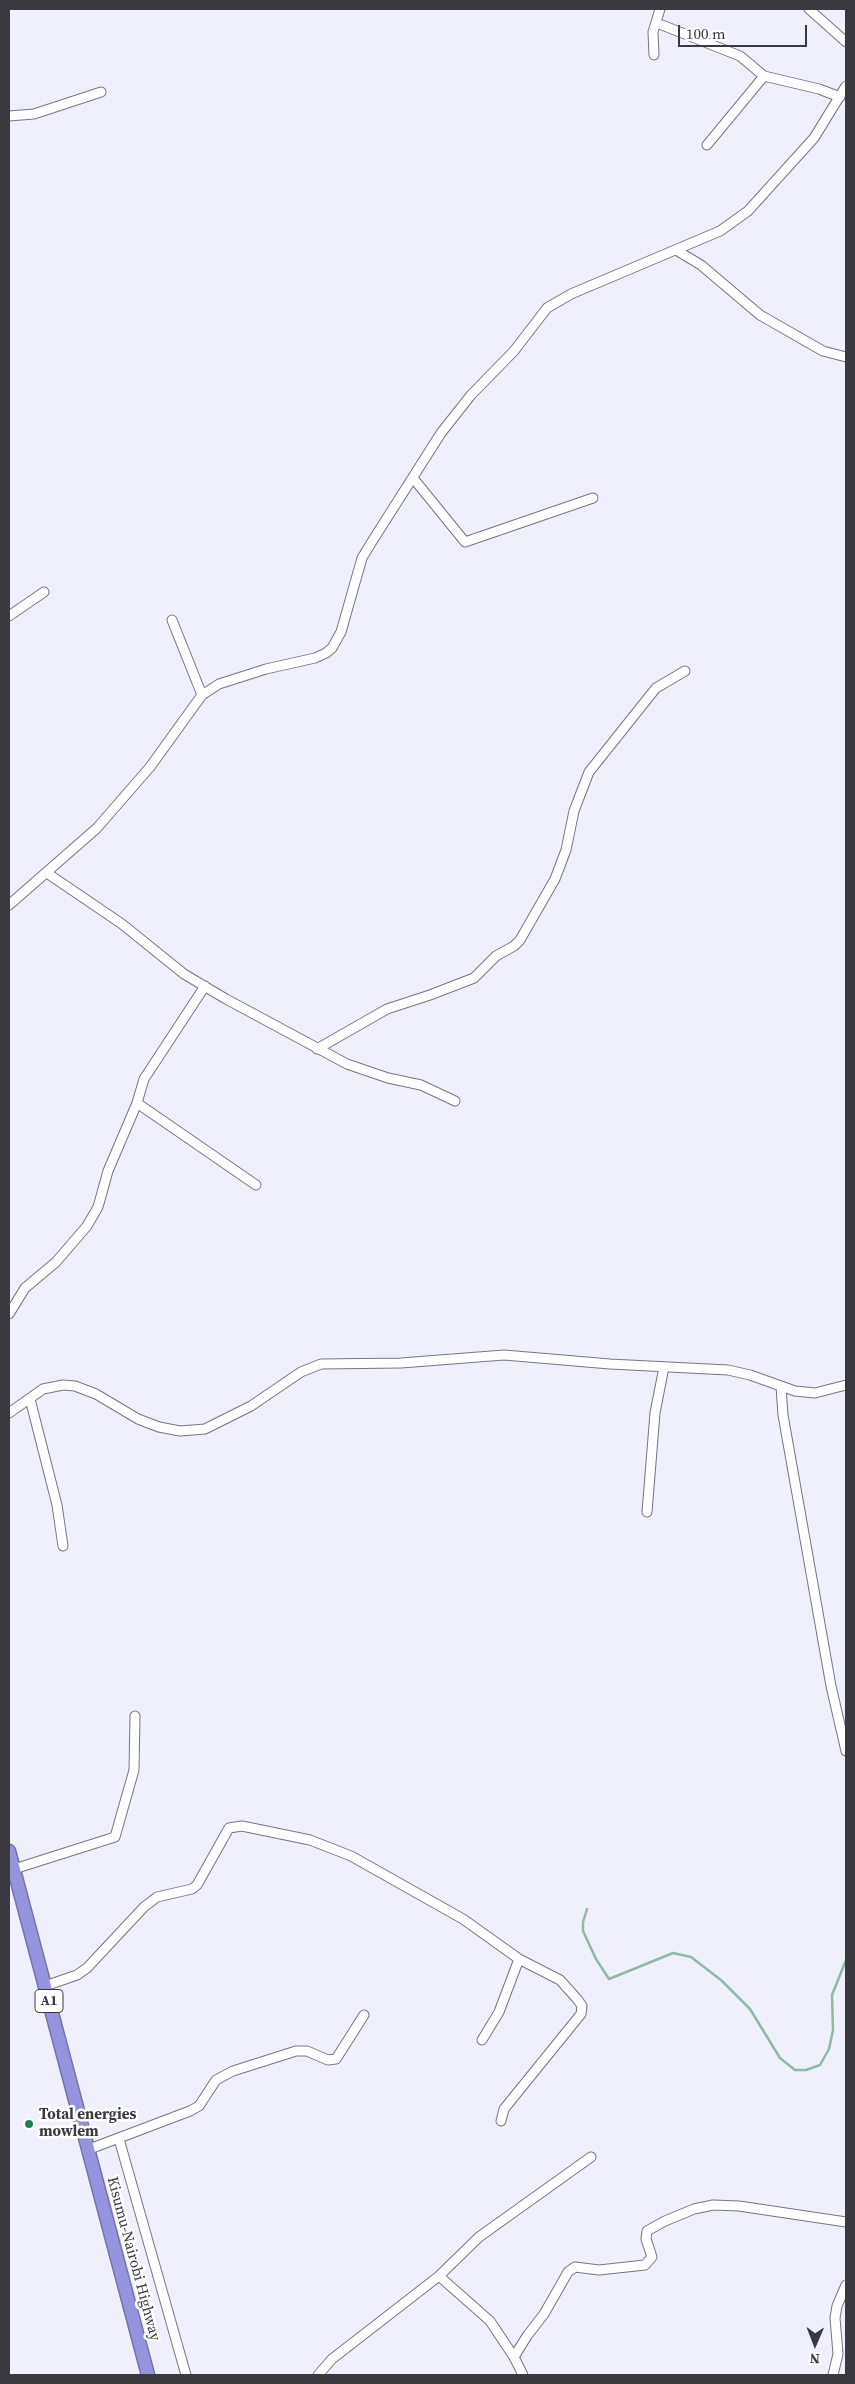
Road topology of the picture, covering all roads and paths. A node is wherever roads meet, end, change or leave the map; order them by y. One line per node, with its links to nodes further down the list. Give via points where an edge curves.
1 (660, 9): 5 (street, via 653,32)
2 (809, 9): 4 (street)
3 (662, 25): 6 (street, via 740,56)
4 (846, 42)
5 (654, 55)
6 (764, 76): 9 (street); 11 (street)
7 (846, 86): 9 (street)
8 (101, 92): 10 (street, via 34,114)
9 (840, 97): 12 (street, via 814,138 748,210 720,231)
10 (9, 116)
11 (707, 145)
12 (676, 250): 13 (street, via 701,265 760,315 823,351); 14 (street, via 571,294 547,308 514,351 457,412)
13 (846, 357)
14 (412, 478): 15 (street, via 465,542); 20 (street, via 362,558 341,632 332,648 315,658 266,668 219,684)
15 (593, 498)
16 (44, 592): 17 (street)
17 (9, 616)
18 (172, 620): 20 (street)
19 (684, 671): 24 (street, via 656,688 589,772 574,810 566,850 555,878 520,940 496,956 474,978 387,1009)
20 (202, 695): 21 (street, via 150,767 97,828)
21 (47, 873): 22 (street); 23 (street)
22 (9, 905)
23 (205, 986): 24 (street); 26 (street, via 144,1079)
24 (317, 1049): 25 (street, via 347,1064 421,1085)
25 (456, 1101)
26 (137, 1103): 27 (street); 28 (street, via 108,1171 98,1207 87,1226 56,1262 25,1288)
27 (256, 1185)
28 (9, 1314)
29 (664, 1367): 31 (street, via 728,1370); 32 (street, via 526,1355 321,1364 300,1372 223,1421 205,1429 180,1431 159,1428 138,1419 96,1394 75,1386 51,1386); 34 (street, via 655,1413)
30 (846, 1385): 31 (street, via 815,1394)
31 (781, 1387): 37 (street, via 783,1415 831,1686)
32 (30, 1399): 33 (street); 35 (street)
33 (9, 1413)
34 (647, 1512)
35 (64, 1546)
36 (134, 1716): 39 (street, via 134,1770 116,1837)
37 (846, 1751)
38 (9, 1851): 39 (highway, A1 / A1)
39 (14, 1869): 40 (highway, A1 / A1)
40 (13, 1887): 42 (highway, A1 / A1)
41 (519, 1959): 42 (street, via 463,1919 351,1856 310,1840 234,1826 229,1828 197,1885 157,1897 87,1968); 44 (street, via 499,2012); 45 (street, via 560,1980 582,2010 504,2110)
42 (45, 1986): 47 (highway, A1 / A1)
43 (364, 2015): 46 (street, via 336,2059 328,2060 307,2051 296,2051 233,2071 216,2080 199,2106)
44 (482, 2040)
45 (501, 2121)
46 (119, 2140): 47 (street); 54 (street)
47 (87, 2150): 53 (highway, Kisumu-Nairobi Highway / A1)
48 (591, 2157): 50 (street, via 478,2238)
49 (846, 2222): 52 (street, via 739,2206 713,2205 694,2209 649,2229 646,2233 652,2257 649,2262 611,2270 575,2268 568,2272)
50 (439, 2276): 52 (street, via 490,2321); 55 (street, via 332,2359)
51 (846, 2286): 57 (street, via 837,2306 838,2354)
52 (514, 2357): 56 (street)
53 (148, 2375)
54 (186, 2375)
55 (318, 2375)
56 (523, 2375)
57 (834, 2375)

